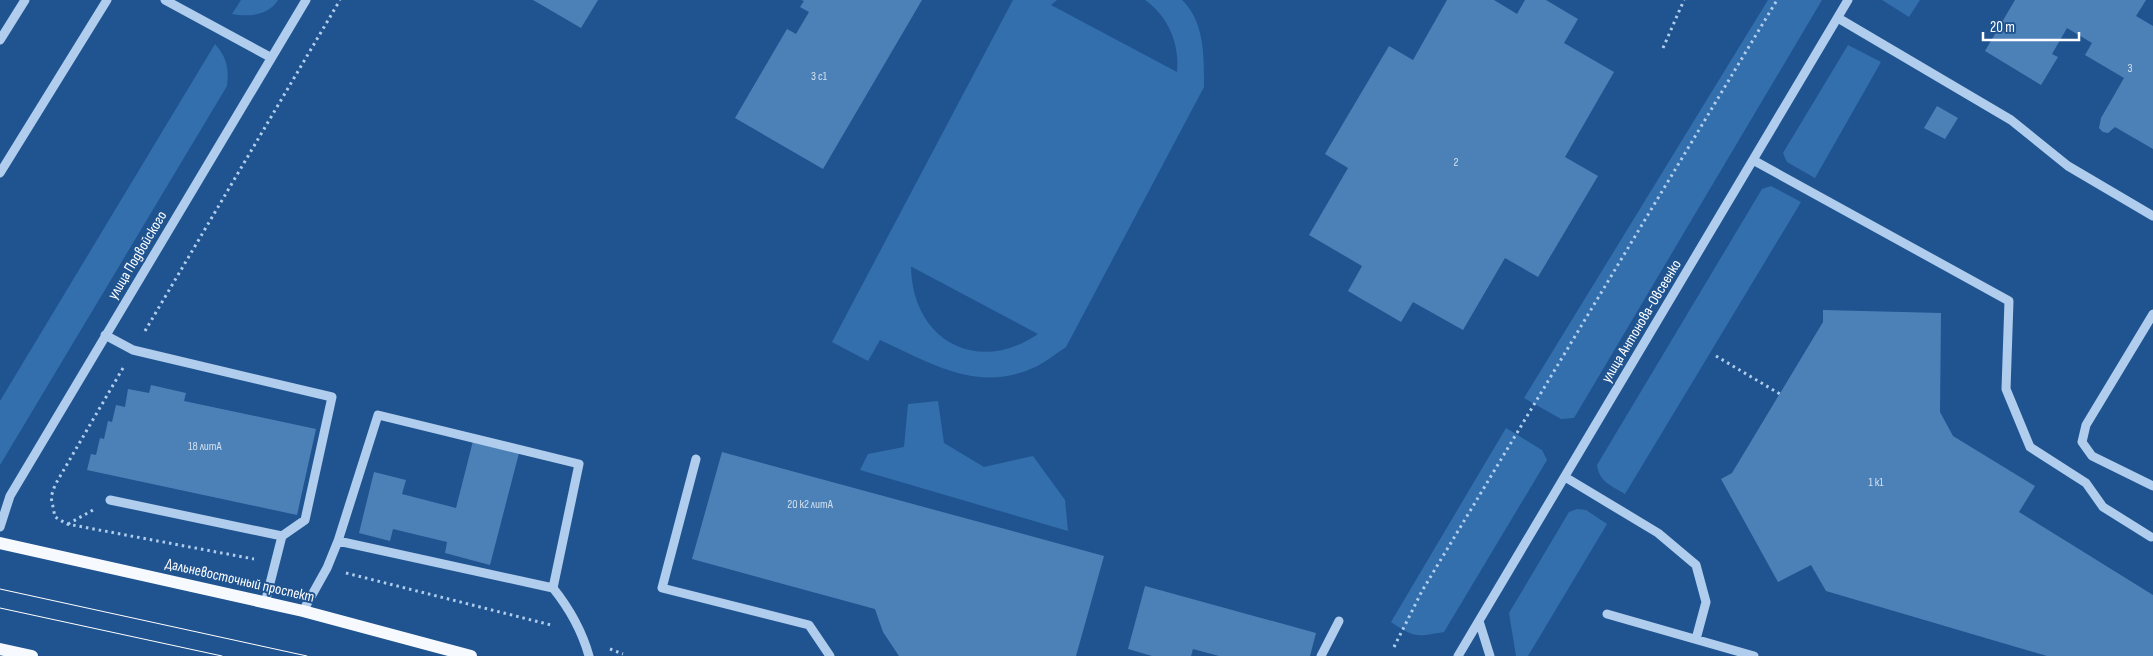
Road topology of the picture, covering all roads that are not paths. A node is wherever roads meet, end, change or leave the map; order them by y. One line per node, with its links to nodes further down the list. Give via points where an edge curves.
1 (25, 0): 7 (street)
2 (107, 0): 10 (street)
3 (165, 0): 8 (street)
4 (306, 0): 8 (street, улица Подвойского)
5 (1848, 0): 6 (street, улица Антонова-Овсеенко)
6 (1838, 18): 9 (street, улица Антонова-Овсеенко); 11 (street, via 2011,120 2068,166)
7 (0, 40)
8 (270, 58): 13 (street, улица Подвойского)
9 (1754, 160): 15 (street, улица Антонова-Овсеенко); 20 (street, via 2009,300 2006,389 2030,447 2086,483 2103,507)
10 (0, 173)
11 (2153, 216)
12 (2153, 314): 16 (street, via 2086,425 2082,442 2092,456)
13 (105, 335): 18 (street, улица Подвойского, via 10,496); 19 (street, via 134,350 332,398 305,520)
14 (696, 460): 34 (street, via 662,588 809,625)
15 (1565, 477): 28 (street, улица Антонова-Овсеенко); 29 (street, via 1658,533 1696,565 1706,602)
16 (2153, 486)
17 (110, 500): 19 (street)
18 (0, 527)
19 (282, 536): 24 (street)
20 (2152, 538)
21 (338, 541): 23 (street); 23 (street, via 378,415 579,464); 25 (street)
22 (0, 543): 24 (main road, Дальневосточный проспект)
23 (553, 588): 33 (street, via 565,603)
24 (265, 603): 25 (main road, Дальневосточный проспект)
25 (303, 611): 32 (main road, Дальневосточный проспект)
26 (1607, 614): 29 (street)
27 (1339, 621): 35 (street)
28 (1479, 621): 36 (street, улица Антонова-Овсеенко); 37 (street)
29 (1696, 639): 38 (street)
30 (0, 649): 31 (main road)
31 (32, 656)
32 (471, 656)
33 (589, 656)
34 (830, 656)
35 (1321, 656)
36 (1458, 656)
37 (1490, 656)
38 (1754, 656)

